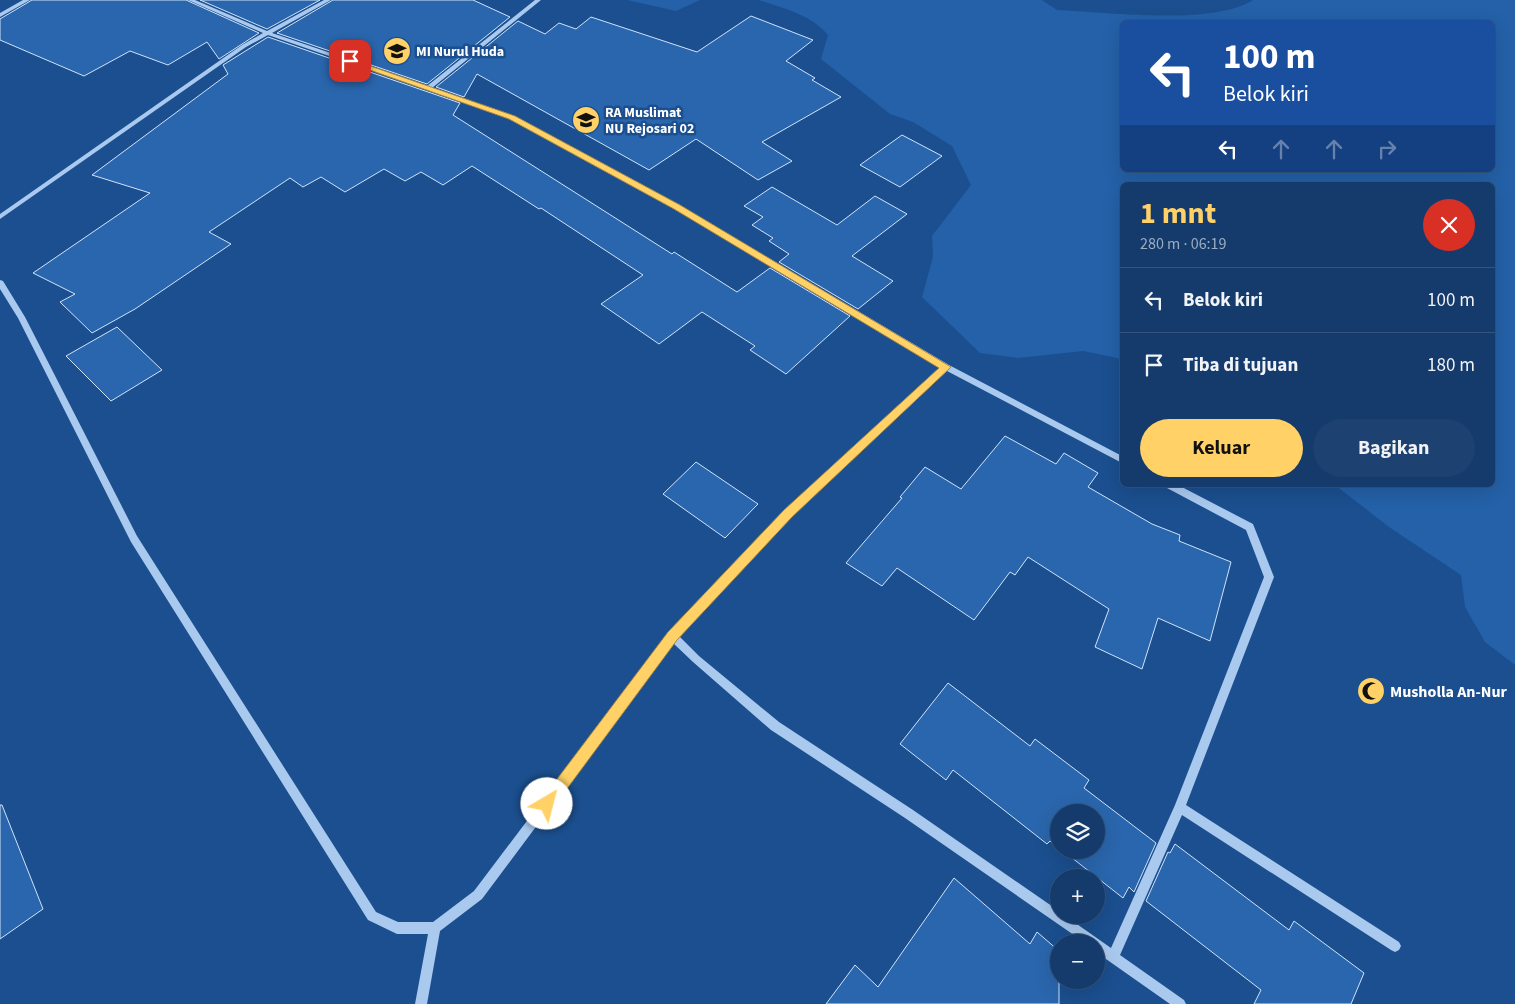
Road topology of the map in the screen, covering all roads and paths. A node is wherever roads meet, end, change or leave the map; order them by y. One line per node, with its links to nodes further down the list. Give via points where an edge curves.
1 (27, 0): 5 (street)
2 (192, 0): 6 (street)
3 (328, 0): 6 (street)
4 (538, 0): 7 (street)
5 (0, 15)
6 (267, 33): 7 (street); 8 (street)
7 (429, 88): 10 (street, via 512,117 669,202)
8 (0, 217)
9 (0, 283): 15 (street, via 21,317 134,539 372,916 397,928)
10 (946, 367): 11 (street); 13 (street, via 788,513)
11 (1120, 459)
12 (1174, 487): 14 (street, via 1250,527 1269,577)
13 (672, 636): 15 (street, via 478,895); 16 (street, via 775,726 909,814)
14 (1180, 807): 17 (street); 19 (street)
15 (435, 928): 20 (street)
16 (1081, 934)
17 (1396, 946)
18 (1105, 951): 19 (street)
19 (1113, 957): 21 (street)
20 (421, 1004)
21 (1180, 1004)

